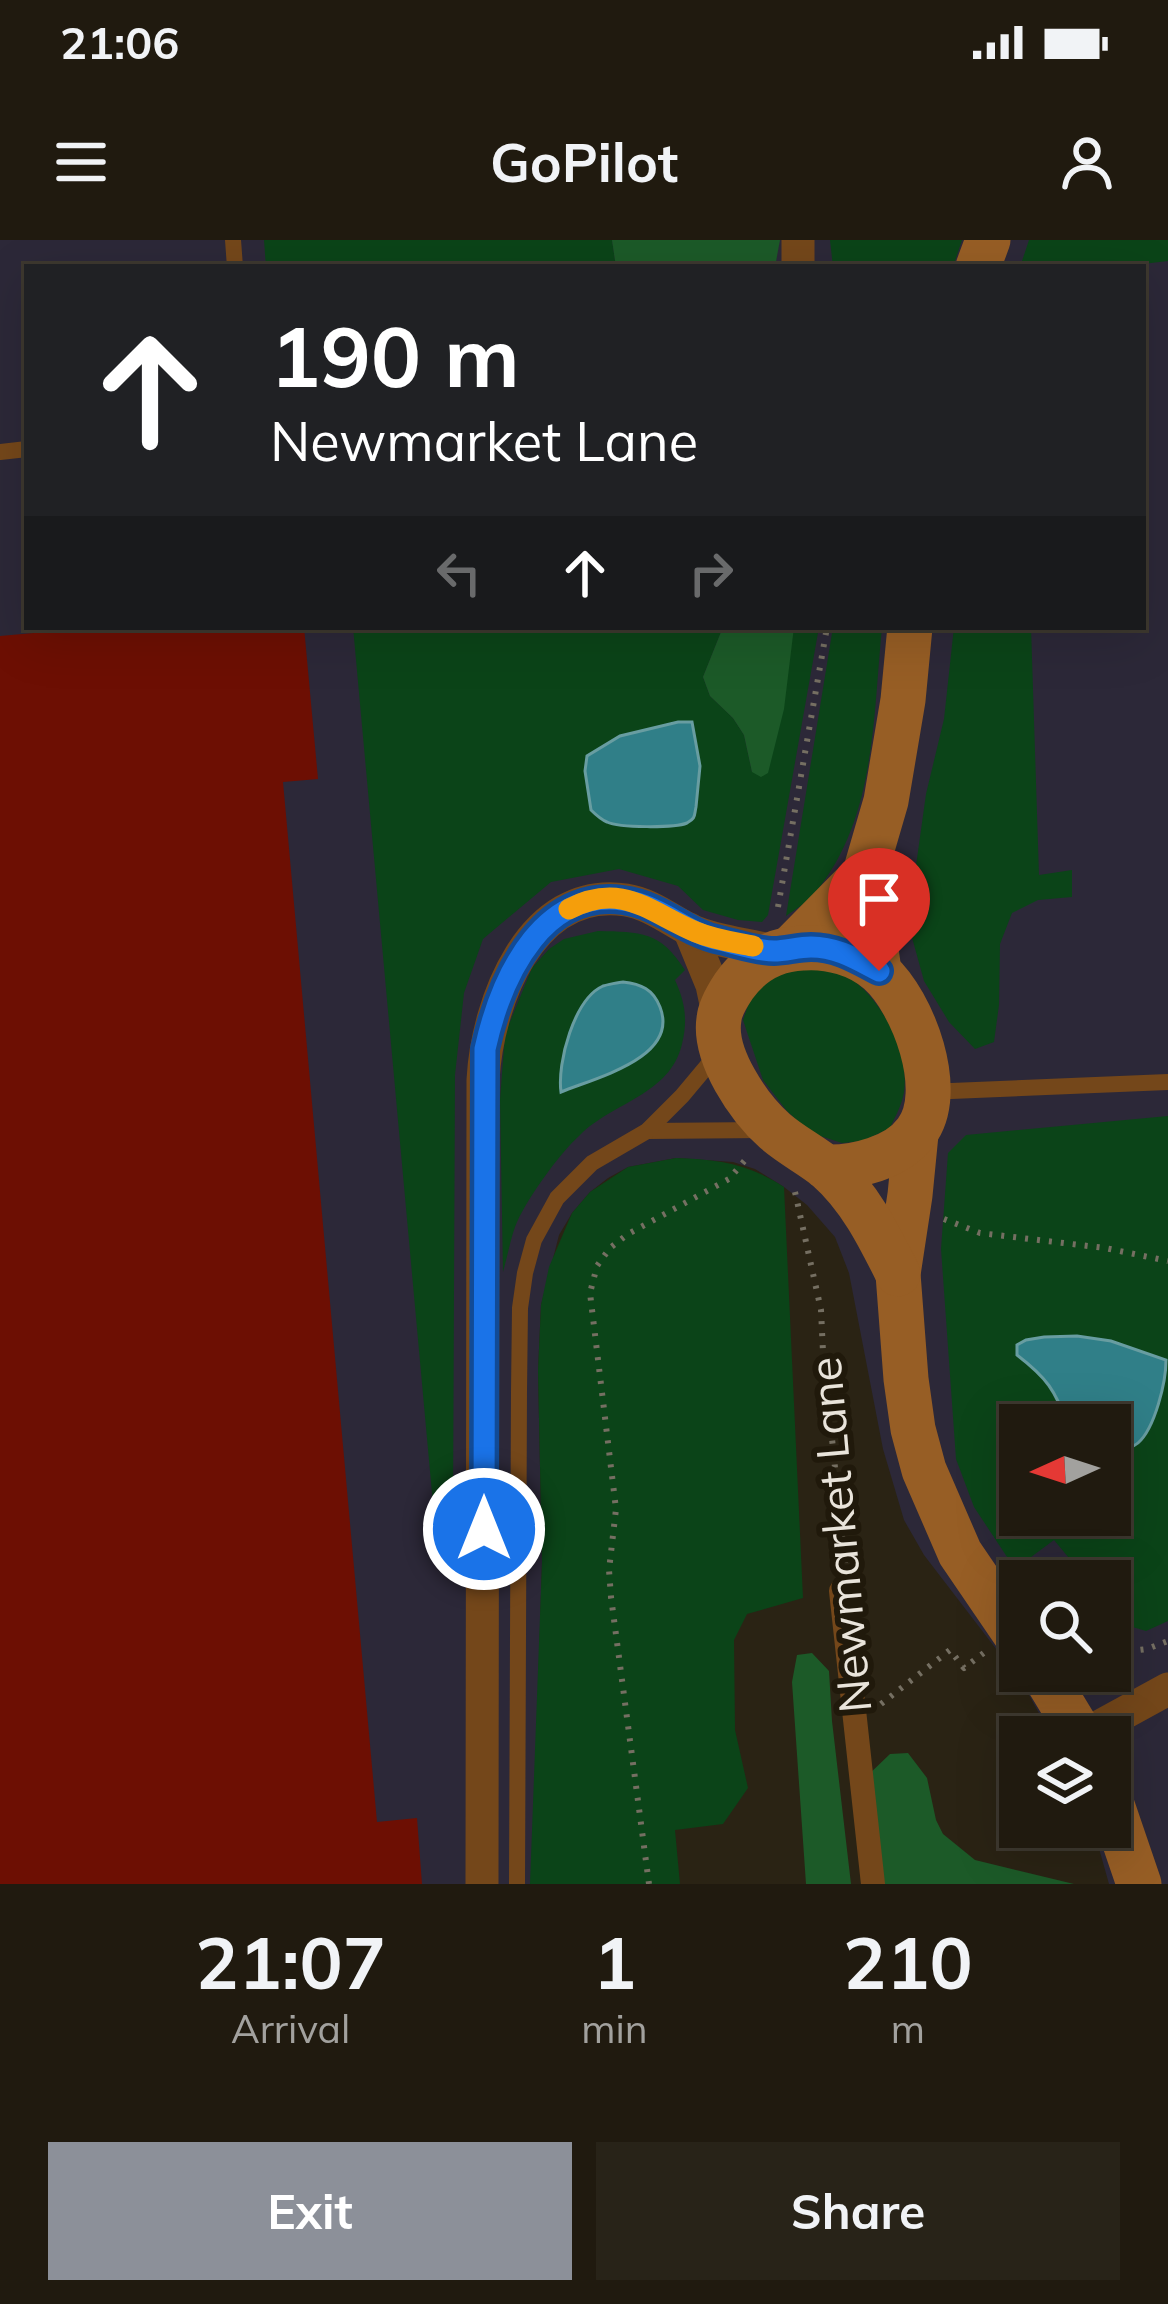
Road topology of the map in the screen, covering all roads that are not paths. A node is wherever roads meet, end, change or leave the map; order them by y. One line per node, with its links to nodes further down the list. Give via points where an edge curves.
1 (910, 630): 2 (main road, Newmarket Lane, via 886,801)
2 (865, 873): 4 (main road, Newmarket Lane); 5 (main road, Newmarket Lane)
3 (689, 929): 4 (street, via 713,939); 6 (street); 18 (street, via 623,900 585,901 530,942 491,1021)
4 (780, 942): 5 (main road, via 841,951); 6 (main road, Newmarket Lane, via 737,982)
5 (879, 971): 8 (main road, Newmarket Lane, via 919,1036 927,1067)
6 (721, 1033): 9 (lane, via 682,1096); 10 (main road, Newmarket Lane)
7 (1168, 1082): 8 (lane)
8 (921, 1113): 11 (main road, via 888,1154); 12 (main road, Newmarket Lane)
9 (647, 1131): 10 (lane); 19 (lane, via 592,1163 557,1198 525,1274)
10 (759, 1144): 11 (main road, Newmarket Lane)
11 (810, 1178): 12 (main road, Newmarket Lane, via 862,1208)
12 (898, 1274): 14 (main road, Newmarket Lane, via 909,1404 924,1470)
13 (841, 1591): 20 (street, Newmarket Lane)
14 (999, 1628)
15 (1168, 1689): 16 (street)
16 (1120, 1716)
17 (1126, 1848): 21 (main road)
18 (482, 1884)
19 (517, 1884)
20 (873, 1884)
21 (1138, 1884)

